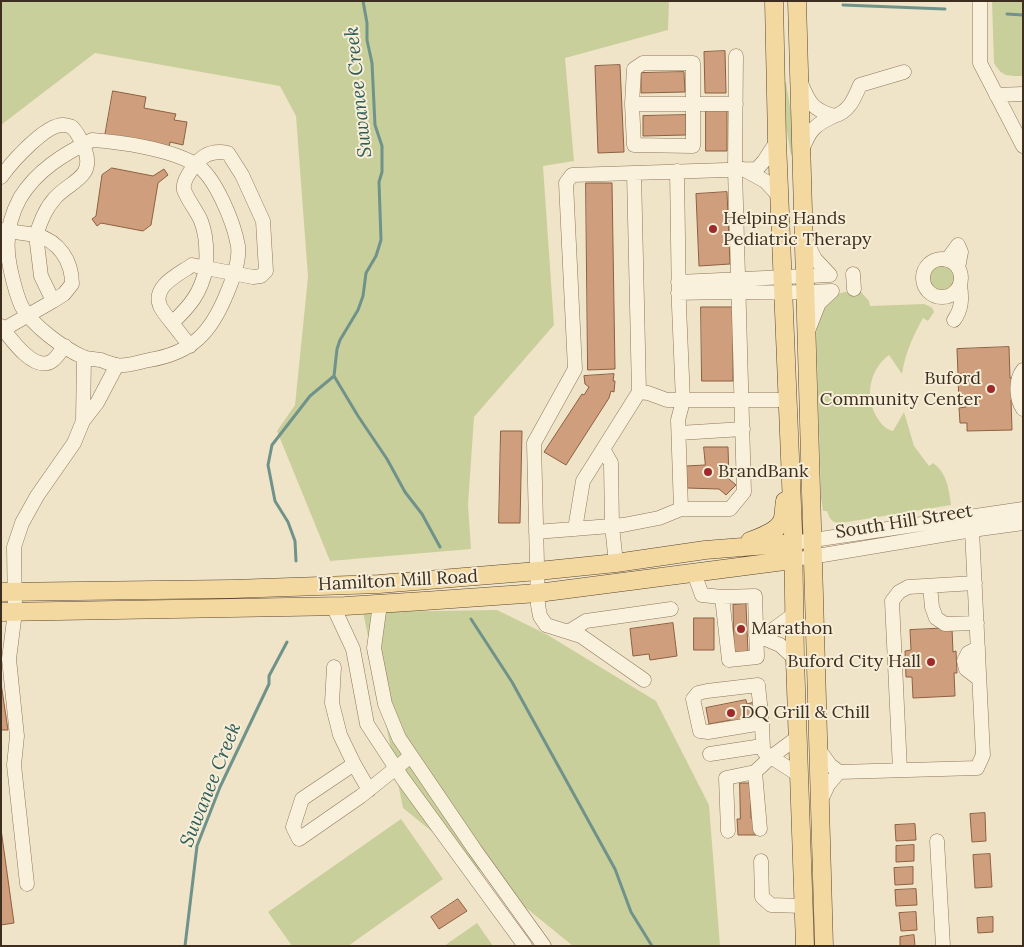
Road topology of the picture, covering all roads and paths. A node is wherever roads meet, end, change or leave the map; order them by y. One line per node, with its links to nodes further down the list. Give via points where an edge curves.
1 (774, 1): 13 (main road)
2 (797, 1): 6 (main road)
3 (980, 1): 8 (street, via 980,63)
4 (736, 56): 11 (street)
5 (904, 72): 12 (street, via 860,85 848,108)
6 (798, 75): 12 (street, via 809,102 822,113); 16 (main road)
7 (1023, 94): 8 (street)
8 (996, 95): 15 (street)
9 (632, 104): 10 (street); 10 (street, via 634,69 643,63 694,63); 10 (street, via 634,145 693,146)
10 (694, 104): 11 (street)
11 (736, 104): 18 (street)
12 (834, 116): 16 (street, via 812,128)
13 (777, 141): 18 (street, via 757,168); 22 (main road)
14 (83, 145): 17 (street, via 92,140 116,142 159,151); 21 (street, via 72,127 64,124 54,127 34,141); 23 (street, via 48,166 32,183 20,198); 25 (street, via 88,158 86,169 56,197 42,217)
15 (1023, 146)
16 (800, 153): 24 (main road)
17 (194, 164): 26 (street, via 184,181 184,190 202,224 207,246); 27 (street, via 216,187 231,224 238,247); 27 (street, via 205,155 220,151 228,153 263,221 266,271 252,277)
18 (739, 169): 19 (street); 22 (street, via 765,182); 31 (street)
19 (676, 171): 20 (street); 33 (street)
20 (634, 173): 47 (street); 63 (street, via 572,175 566,183 575,369 534,443)
21 (1, 177)
22 (779, 196): 29 (main road)
23 (5, 231): 25 (street); 38 (street, via 14,288)
24 (803, 234): 30 (main road); 30 (street, via 815,259 830,275)
25 (36, 235): 37 (street, via 41,276); 37 (street, via 48,238 71,266 72,284)
26 (206, 268): 27 (street); 39 (street, via 203,284 189,307); 39 (street, via 192,265 161,288 158,298)
27 (235, 274): 43 (street, via 220,310 205,333)
28 (853, 274): 34 (street)
29 (782, 276): 30 (street); 31 (street); 35 (main road)
30 (804, 284): 35 (street); 41 (main road); 41 (street, via 832,291 819,303)
31 (738, 285): 33 (street); 35 (street); 48 (street)
32 (960, 285): 36 (street, via 955,293); 36 (street, via 960,307 954,320 953,309); 36 (street, via 962,277 953,264 934,261 928,265 923,284 931,294)
33 (678, 288): 50 (street)
34 (854, 289)
35 (783, 294): 49 (main road)
36 (944, 298)
37 (53, 301): 38 (street)
38 (28, 316): 40 (street); 42 (street)
39 (172, 323): 43 (street)
40 (2, 328): 42 (street, via 31,360 52,361)
41 (806, 339): 65 (main road)
42 (65, 346): 44 (street)
43 (190, 346): 45 (street, via 168,357)
44 (84, 357): 45 (street); 52 (street)
45 (117, 366): 52 (street)
46 (1023, 370): 51 (street, via 1018,378 1018,399)
47 (639, 392): 50 (street); 55 (street)
48 (742, 400): 49 (street); 50 (street); 53 (street)
49 (788, 400): 56 (main road)
50 (683, 401): 54 (street, via 678,420)
51 (1023, 409)
52 (83, 421): 72 (street, via 74,443 22,523 14,547)
53 (743, 429): 54 (street); 57 (street, via 744,492 730,509)
54 (679, 434): 57 (street)
55 (603, 449): 60 (street, via 611,463); 61 (street, via 582,481)
56 (789, 462): 64 (main road, via 783,520 762,537); 66 (main road)
57 (681, 509): 60 (street, via 659,518)
58 (1023, 509): 65 (street, South Hill Street)
59 (1023, 523): 62 (street, South Hill Street)
60 (612, 526): 61 (street); 67 (street)
61 (575, 529): 63 (street)
62 (972, 530): 65 (street, South Hill Street); 70 (street)
63 (536, 532): 68 (street)
64 (730, 547): 66 (main road, Hamilton Mill Road); 67 (main road, Hamilton Mill Road)
65 (813, 548): 66 (street, South Hill Street); 90 (main road)
66 (793, 552): 69 (main road, Hamilton Mill Road); 79 (main road)
67 (616, 563): 68 (main road, Hamilton Mill Road)
68 (538, 572): 72 (main road, Hamilton Mill Road, via 301,587); 73 (street)
69 (694, 573): 73 (main road, Hamilton Mill Road); 74 (street, via 702,595)
70 (975, 584): 71 (street); 80 (street)
71 (930, 586): 80 (street, via 936,618 945,624); 96 (street, via 908,587 892,601)
72 (8, 592): 78 (street)
73 (538, 593): 75 (main road, Hamilton Mill Road); 81 (street, via 540,616 546,625)
74 (722, 597): 82 (street, via 755,596); 82 (street, via 729,660 757,657)
75 (380, 604): 76 (main road, Hamilton Mill Road); 92 (street, via 374,648 385,704 399,738)
76 (333, 606): 78 (main road, Hamilton Mill Road); 95 (street, via 354,648 367,724)
77 (671, 608): 81 (street, via 586,621)
78 (8, 612): 84 (street)
79 (794, 615): 82 (street, via 770,632); 83 (main road)
80 (977, 623): 96 (street, via 978,648 968,653 964,661 966,669 979,678 982,755 977,768)
81 (568, 632): 86 (street, via 581,636)
82 (756, 635): 83 (street, via 780,645)
83 (795, 659): 88 (main road)
84 (5, 660): 106 (street, via 17,736 14,765)
85 (334, 667): 94 (street, via 332,703 340,735)
86 (644, 680)
87 (762, 723): 87 (street, via 758,685 707,691 698,693 694,699 700,731); 89 (street)
88 (798, 737): 93 (street); 99 (main road)
89 (762, 746): 91 (street); 93 (street)
90 (819, 750): 98 (street); 101 (main road)
91 (710, 754)
92 (412, 756): 95 (street); 109 (street)
93 (772, 757): 97 (street); 99 (street)
94 (354, 764): 100 (street); 100 (street, via 302,799 293,827 299,838)
95 (396, 769): 100 (street); 108 (street)
96 (900, 770): 98 (street)
97 (755, 772): 102 (street); 103 (street, via 726,778)
98 (839, 772): 101 (street)
99 (799, 776): 107 (main road)
100 (370, 790)
101 (821, 800): 111 (main road)
102 (760, 829)
103 (728, 831)
104 (937, 841): 112 (street)
105 (761, 861): 107 (street, via 762,897 771,905)
106 (27, 884)
107 (804, 906): 110 (main road)
108 (525, 946)
109 (544, 946)
110 (805, 946)
111 (824, 946)
112 (943, 946)

